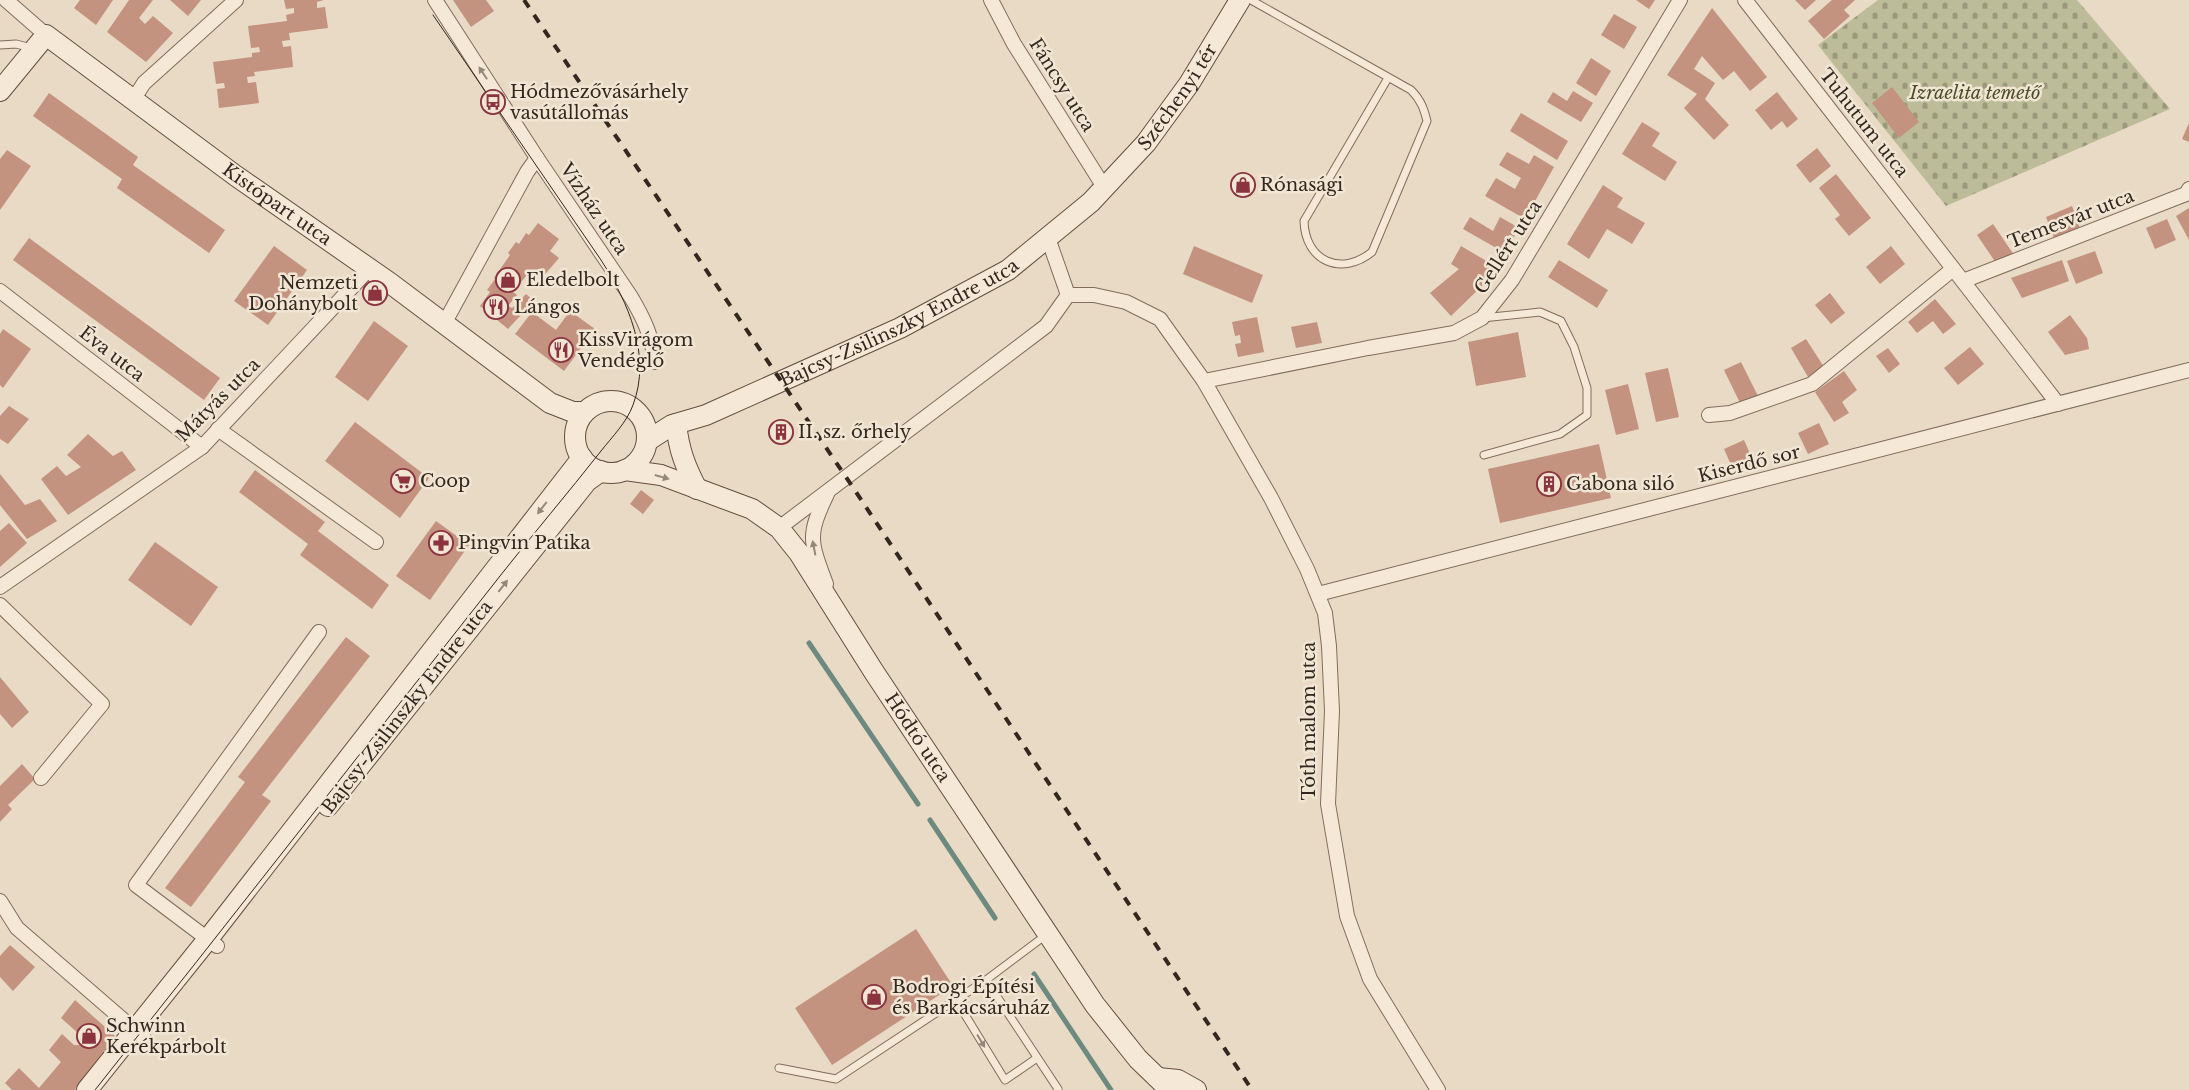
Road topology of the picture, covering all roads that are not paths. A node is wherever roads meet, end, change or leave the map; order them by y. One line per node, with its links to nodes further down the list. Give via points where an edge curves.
1 (6, 0): 9 (street, Kistópart utca)
2 (236, 0): 13 (street, via 144,83)
3 (434, 0): 14 (street, Vízház utca, one-way to 3)
4 (991, 0): 15 (street, Fáncsy utca, via 1014,44)
5 (1240, 0): 15 (street, Széchenyi tér, via 1184,92 1146,143)
6 (1252, 0): 11 (lane)
7 (1680, 0): 23 (street, Gellért utca, via 1512,280)
8 (1745, 0): 19 (street, Tuhutum utca)
9 (41, 42): 10 (lane); 12 (street); 13 (street, Kistópart utca)
10 (0, 45)
11 (1388, 78): 11 (lane, via 1411,90 1418,98 1427,121 1372,252 1352,264 1337,265 1317,255 1309,246 1304,221)
12 (0, 91)
13 (133, 100): 18 (street, Kistópart utca)
14 (537, 158): 24 (street, Vízház utca); 25 (street, Vízház utca, via 639,310 653,343)
15 (1104, 187): 17 (street, Bajcsy-Zsilinszky Endre utca)
16 (2189, 189): 20 (street, Temesvár utca, via 2186,194)
17 (1048, 238): 22 (street); 33 (street, Bajcsy-Zsilinszky Endre utca, via 1008,270 900,328 706,416)
18 (369, 268): 24 (street, Kistópart utca); 34 (street, Mátyás utca)
19 (1954, 269): 20 (street, Tuhutum utca); 31 (street, via 1812,384 1730,413)
20 (1963, 281): 29 (street, Tuhutum utca)
21 (0, 291): 37 (street, Éva utca)
22 (1068, 295): 27 (street, Tóth malom utca, via 1094,295 1126,302 1160,319); 43 (street, via 1046,326)
23 (1482, 318): 27 (street, Gellért utca, via 1454,334); 38 (lane, via 1540,312 1561,321 1574,347 1587,388 1587,415 1560,434)
24 (444, 324): 28 (street, Kistópart utca)
25 (655, 362)
26 (2189, 370): 29 (street, Kiserdő sor)
27 (1204, 381): 47 (street, Tóth malom utca, via 1271,498)
28 (550, 403): 30 (street, Kistópart utca, via 573,412); 35 (street, Kistópart utca)
29 (2058, 404): 47 (street, Kiserdő sor)
30 (584, 412): 32 (street, via 600,402 611,401 632,408); 35 (street)
31 (1709, 415)
32 (641, 417): 33 (street, Bajcsy-Zsilinszky Endre utca); 36 (street)
33 (674, 424): 36 (street, Bajcsy-Zsilinszky Endre utca); 42 (street, via 679,447)
34 (218, 429): 37 (street, Mátyás utca); 45 (street)
35 (575, 436): 39 (street)
36 (647, 441): 40 (street, via 636,463)
37 (202, 447): 46 (street, Mátyás utca)
38 (1484, 455)
39 (582, 458): 41 (street); 54 (street, Bajcsy-Zsilinszky Endre utca, one-way to 54)
40 (625, 470): 41 (street); 42 (street, Hódtó utca, one-way to 42, via 661,476)
41 (601, 471): 54 (street, Bajcsy-Zsilinszky Endre utca, one-way to 41, via 587,481)
42 (697, 489): 44 (street, Hódtó utca, via 752,509)
43 (828, 492): 44 (street); 49 (street, one-way to 43, via 813,542 814,520)
44 (779, 528): 49 (street, Hódtó utca, via 799,552)
45 (376, 542)
46 (0, 587)
47 (1318, 594): 65 (street, Tóth malom utca, via 1325,613 1330,646 1332,711 1328,804 1347,916 1370,979)
48 (0, 605): 51 (street, via 102,704)
49 (836, 611): 53 (street, Hódtó utca)
50 (319, 632): 54 (street, via 136,885)
51 (41, 778)
52 (0, 901): 57 (street, via 17,928)
53 (1048, 933): 55 (lane); 60 (street, Hódtó utca, via 1095,1005 1138,1059)
54 (212, 943): 57 (street, Bajcsy-Zsilinszky Endre utca)
55 (986, 980): 56 (lane); 58 (lane)
56 (956, 1000): 58 (lane, one-way to 58, via 1005,1080); 59 (lane, via 836,1079)
57 (140, 1034): 62 (street, Bajcsy-Zsilinszky Endre utca); 63 (street, Bajcsy-Zsilinszky Endre utca)
58 (1037, 1058): 61 (lane)
59 (779, 1068)
60 (1164, 1084): 64 (street, Hódtó utca, via 1178,1080)
61 (1058, 1089)
62 (87, 1090)
63 (103, 1090)
64 (1196, 1090)
65 (1438, 1090)

